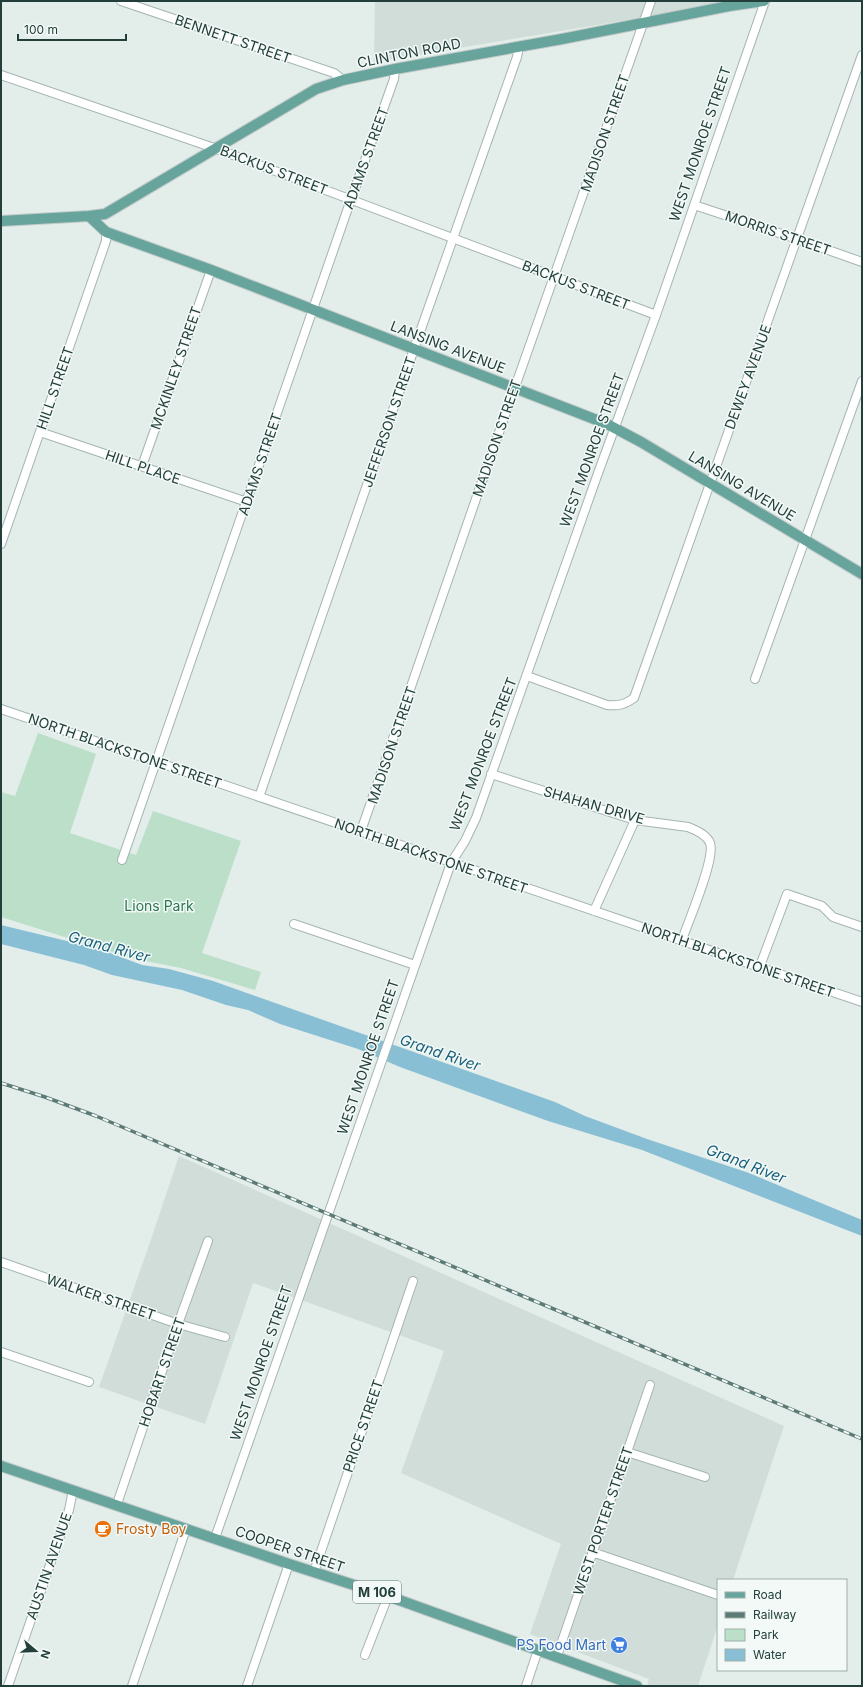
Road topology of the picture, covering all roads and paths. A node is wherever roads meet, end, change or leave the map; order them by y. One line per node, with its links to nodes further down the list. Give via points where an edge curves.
1 (120, 1): 9 (street, BENNETT STREET, via 334,73)
2 (651, 1): 4 (street, MADISON STREET)
3 (764, 1): 4 (main road, CLINTON ROAD); 12 (street, WEST MONROE STREET)
4 (643, 24): 5 (main road, CLINTON ROAD); 20 (street, MADISON STREET)
5 (519, 47): 7 (main road, CLINTON ROAD); 16 (street, JEFFERSON STREET)
6 (862, 55): 17 (street, DEWEY AVENUE)
7 (395, 69): 9 (main road, CLINTON ROAD); 11 (street, ADAMS STREET, via 394,79)
8 (1, 75): 10 (street, BACKUS STREET)
9 (344, 80): 10 (main road, CLINTON ROAD, via 316,89)
10 (217, 149): 11 (street, BACKUS STREET); 13 (main road, CLINTON ROAD, via 115,209 105,214)
11 (351, 199): 16 (street, BACKUS STREET); 21 (street, ADAMS STREET)
12 (694, 205): 17 (street, MORRIS STREET); 22 (street, WEST MONROE STREET)
13 (89, 216): 14 (main road); 15 (main road, LANSING AVENUE)
14 (1, 221)
15 (106, 232): 19 (main road, LANSING AVENUE); 27 (street, HILL STREET, via 106,241)
16 (453, 238): 20 (street, BACKUS STREET); 23 (street, JEFFERSON STREET)
17 (797, 239): 18 (street, MORRIS STREET); 29 (street, DEWEY AVENUE)
18 (862, 262)
19 (211, 270): 21 (main road, LANSING AVENUE); 28 (street, MCKINLEY STREET)
20 (554, 277): 22 (street, BACKUS STREET); 25 (street, MADISON STREET)
21 (313, 310): 23 (main road, LANSING AVENUE); 30 (street, ADAMS STREET)
22 (656, 315): 26 (street, WEST MONROE STREET)
23 (414, 350): 25 (main road, LANSING AVENUE); 39 (street, JEFFERSON STREET)
24 (862, 381): 31 (street)
25 (515, 388): 26 (main road, LANSING AVENUE); 41 (street, MADISON STREET)
26 (615, 428): 29 (main road, LANSING AVENUE); 34 (street, WEST MONROE STREET)
27 (40, 432): 28 (street, HILL PLACE); 32 (street, HILL STREET)
28 (142, 466): 30 (street, HILL PLACE)
29 (711, 483): 31 (main road, LANSING AVENUE); 34 (street, DEWEY AVENUE, via 634,698 625,704 607,705)
30 (247, 502): 37 (street, ADAMS STREET)
31 (806, 541): 33 (main road, LANSING AVENUE); 35 (street)
32 (1, 544)
33 (862, 574)
34 (527, 676): 38 (street, WEST MONROE STREET)
35 (756, 679)
36 (1, 709): 37 (street, NORTH BLACKSTONE STREET)
37 (157, 761): 39 (street, NORTH BLACKSTONE STREET); 42 (street, ADAMS STREET)
38 (491, 774): 40 (street, SHAHAN DRIVE); 43 (street, WEST MONROE STREET, via 476,818)
39 (259, 797): 41 (street, NORTH BLACKSTONE STREET)
40 (635, 820): 44 (street); 47 (street, SHAHAN DRIVE, via 688,827 702,834 711,844 709,866)
41 (361, 831): 43 (street, NORTH BLACKSTONE STREET)
42 (122, 860)
43 (451, 863): 44 (street, NORTH BLACKSTONE STREET); 48 (street, WEST MONROE STREET)
44 (594, 911): 47 (street, NORTH BLACKSTONE STREET)
45 (294, 924): 48 (street)
46 (862, 927): 49 (street, via 833,917 822,906 787,894)
47 (682, 940): 49 (street, NORTH BLACKSTONE STREET)
48 (415, 965): 65 (street, WEST MONROE STREET)
49 (760, 966): 50 (street, NORTH BLACKSTONE STREET)
50 (862, 1002)
51 (208, 1241): 54 (street, HOBART STREET)
52 (1, 1262): 54 (street, WALKER STREET)
53 (413, 1281): 68 (street, PRICE STREET)
54 (178, 1324): 55 (street, WALKER STREET); 63 (street, HOBART STREET)
55 (224, 1336)
56 (1, 1352): 57 (street)
57 (89, 1382)
58 (650, 1385): 59 (street, WEST PORTER STREET)
59 (627, 1452): 61 (street); 66 (street, WEST PORTER STREET)
60 (1, 1466): 62 (main road, COOPER STREET / M 106)
61 (705, 1477)
62 (73, 1490): 63 (main road, COOPER STREET / M 106); 74 (street, AUSTIN AVENUE, via 69,1510)
63 (117, 1504): 64 (main road, COOPER STREET / M 106)
64 (186, 1529): 65 (main road, COOPER STREET / M 106); 75 (street)
65 (215, 1538): 67 (main road, COOPER STREET / M 106)
66 (592, 1552): 69 (street); 73 (street, WEST PORTER STREET)
67 (289, 1564): 68 (main road, COOPER STREET / M 106); 76 (street)
68 (314, 1572): 70 (main road, COOPER STREET / M 106)
69 (717, 1595)
70 (388, 1596): 71 (main road, COOPER STREET / M 106); 72 (street)
71 (538, 1650): 73 (main road, COOPER STREET / M 106); 77 (street)
72 (365, 1656)
73 (557, 1656): 78 (main road, COOPER STREET / M 106)
74 (8, 1686)
75 (132, 1686)
76 (247, 1686)
77 (526, 1686)
78 (637, 1686)

